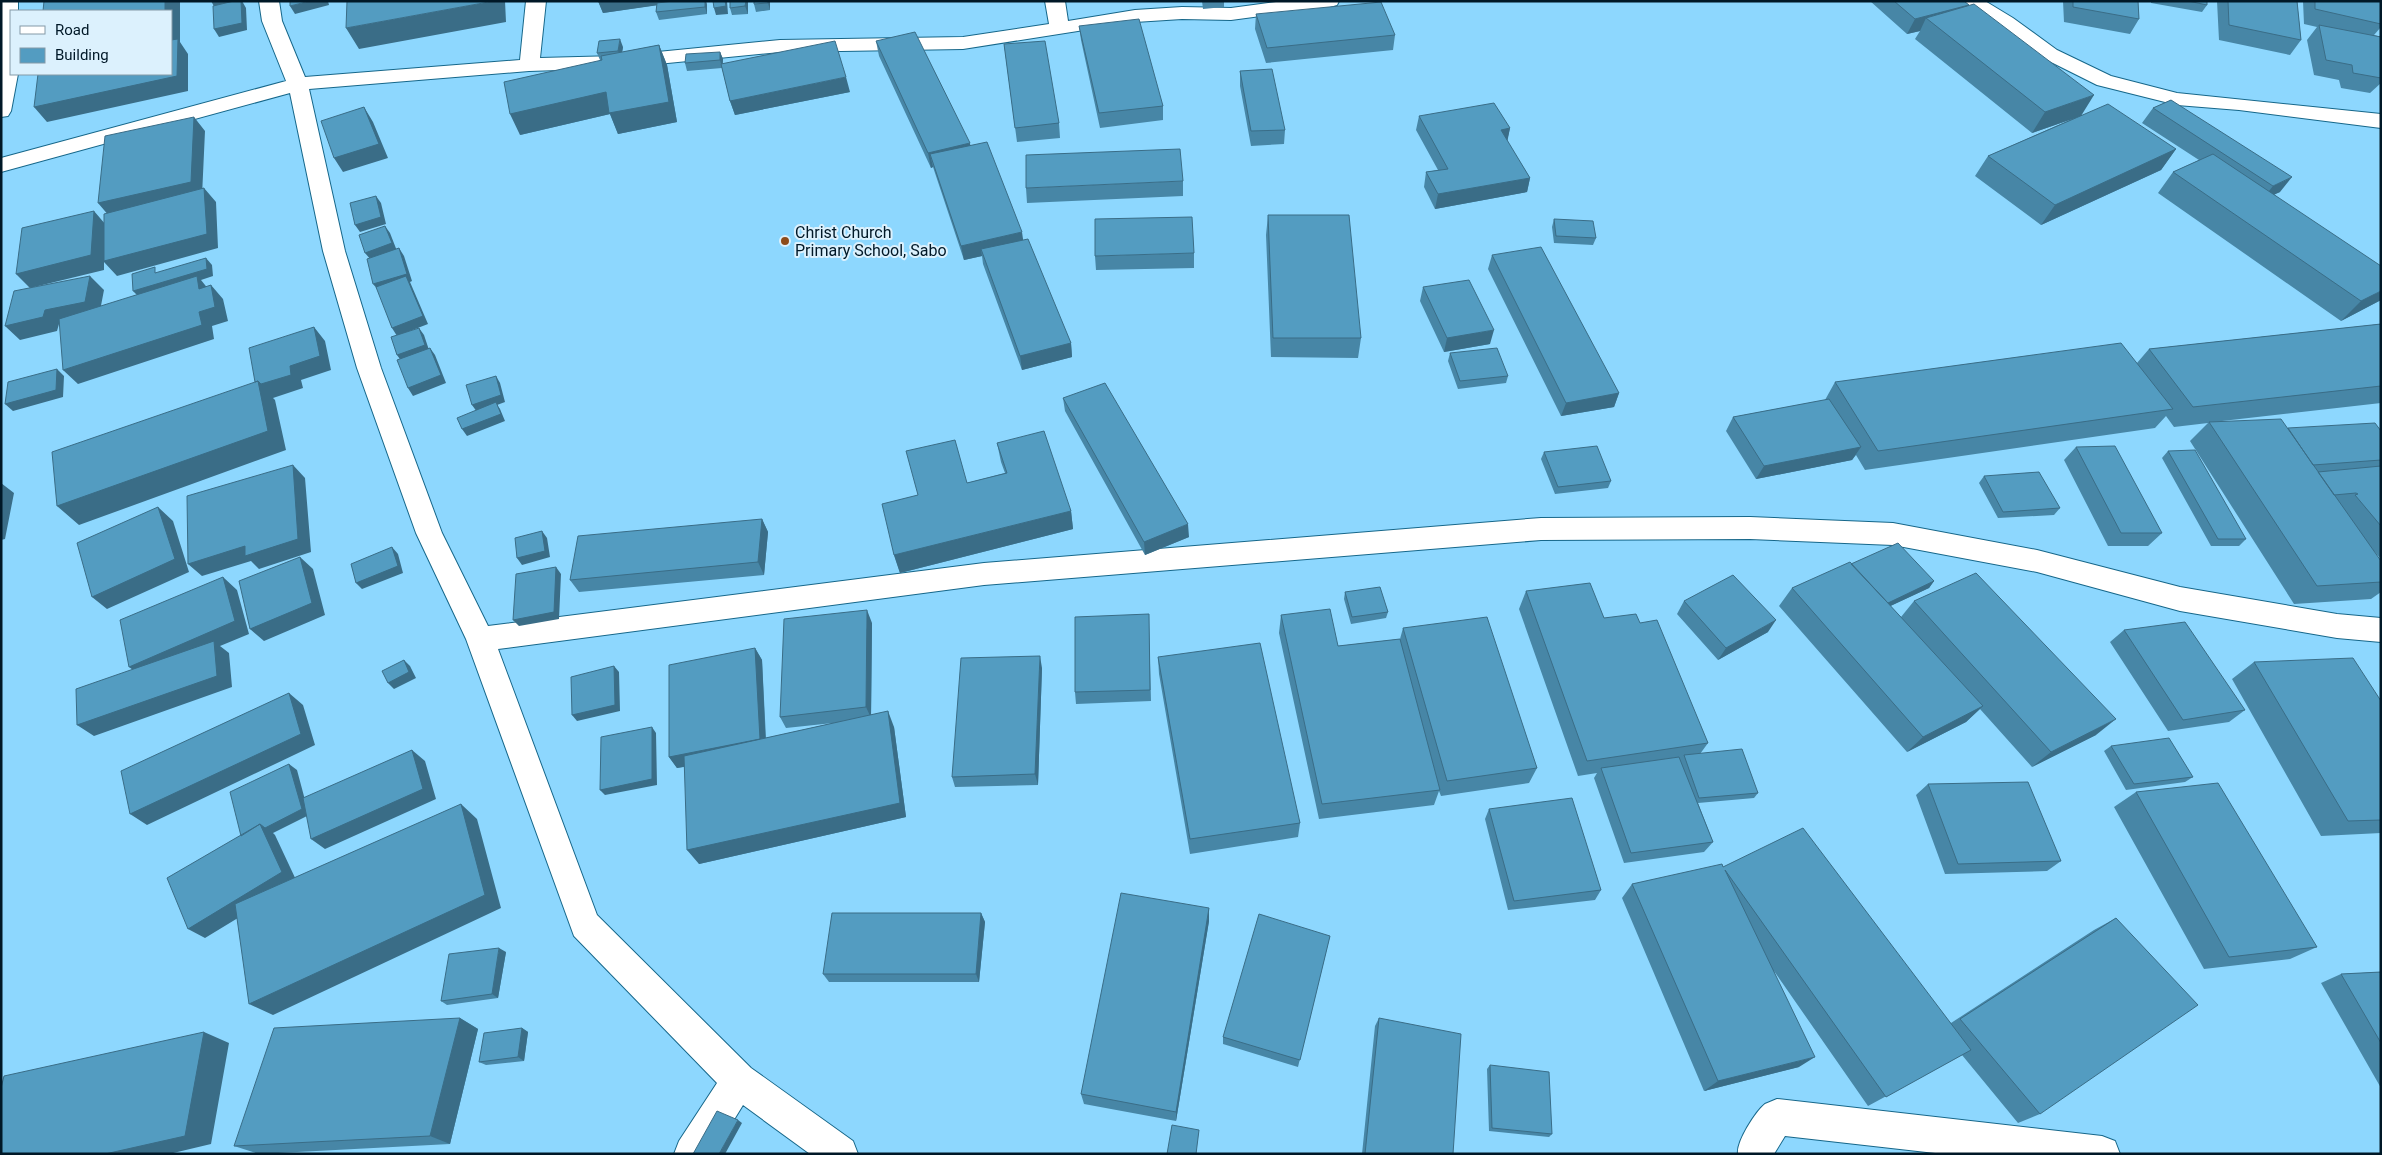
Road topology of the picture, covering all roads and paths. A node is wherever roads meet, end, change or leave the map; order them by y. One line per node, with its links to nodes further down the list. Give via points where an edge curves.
1 (8, 1): 10 (street, via 10,61)
2 (270, 1): 9 (street, via 272,21)
3 (536, 1): 8 (street)
4 (1056, 1): 7 (street)
5 (1330, 1): 7 (street, via 1231,14 1134,16)
6 (1971, 1): 11 (street, via 2050,54 2104,81 2177,99)
7 (1059, 27): 8 (street, via 962,43 780,46 617,62)
8 (529, 64): 9 (street)
9 (298, 84): 12 (street); 14 (street, via 334,251 369,368 429,533)
10 (1, 111)
11 (2381, 121)
12 (4, 161)
13 (2381, 630): 14 (street, via 2336,626 2180,599 2037,561 1893,534 1750,528 1561,529 984,574)
14 (480, 639): 15 (street, via 585,924)
15 (740, 1080): 16 (street); 17 (street)
16 (692, 1154)
17 (840, 1154)
18 (1756, 1154): 19 (street, via 1755,1148 1777,1117)
19 (2102, 1154)

